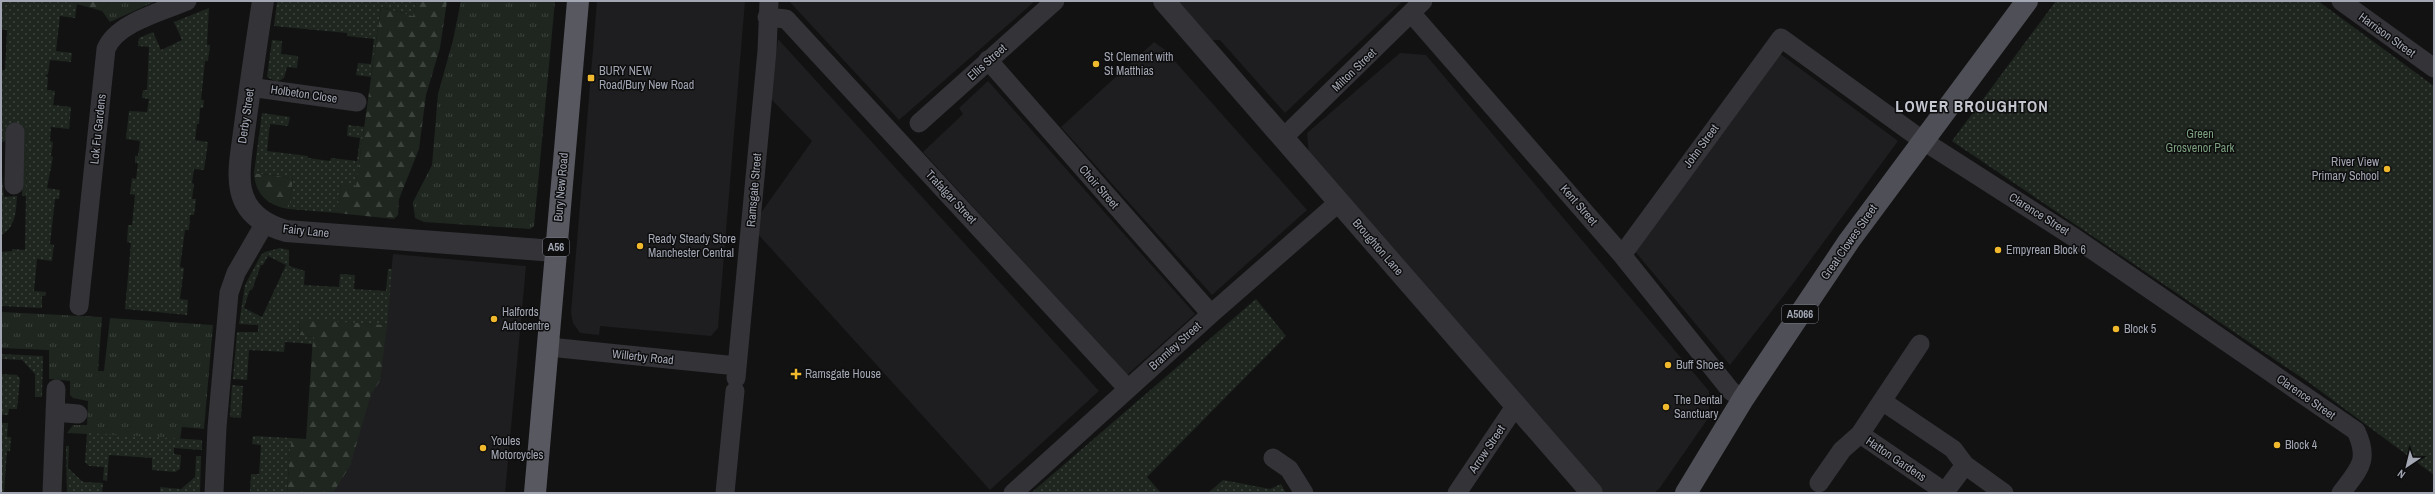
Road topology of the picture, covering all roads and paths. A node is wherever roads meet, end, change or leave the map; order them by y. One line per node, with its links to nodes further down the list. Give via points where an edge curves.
1 (187, 1): 24 (street, Lok Fu Gardens, via 127,27 111,40 106,49)
2 (263, 1): 13 (street, Derby Street)
3 (578, 1): 22 (highway, Bury New Road / A56)
4 (1055, 1): 11 (street, Ellis Street)
5 (1164, 1): 16 (street, Broughton Lane)
6 (2027, 1): 17 (main road, Great Clowes Street / A5066)
7 (2340, 1): 12 (street, Harrison Street)
8 (1417, 8): 16 (street, Milton Street); 23 (street, Kent Street)
9 (768, 9): 28 (street, Ramsgate Street, via 767,51); 30 (street, Trafalgar Street, via 786,19)
10 (1781, 38): 17 (street, Clarence Street); 23 (street, John Street)
11 (988, 60): 15 (street, Ellis Street); 25 (street, Choir Street)
12 (2434, 68)
13 (250, 87): 14 (street, Holbeton Close); 21 (street, Derby Street, via 240,189 249,209)
14 (357, 102)
15 (919, 123)
16 (1283, 138): 20 (street, Broughton Lane)
17 (1922, 140): 31 (main road, Great Clowes Street / A5066, via 1849,241); 50 (street, Clarence Street, via 2075,238 2356,431 2364,454 2361,465)
18 (10, 143): 19 (street)
19 (14, 185)
20 (1339, 202): 25 (street, Bramley Street); 33 (street, Broughton Lane)
21 (265, 223): 22 (street, Fairy Lane, via 286,231); 41 (street, via 236,273 229,293)
22 (555, 251): 27 (highway, Bury New Road / A56)
23 (1622, 254): 31 (street, Kent Street, via 1731,391)
24 (79, 306)
25 (1211, 314): 30 (street, Bramley Street)
26 (1920, 344): 32 (street, Hatton Gardens)
27 (549, 347): 28 (street, Willerby Road); 42 (highway, Bury New Road / A56)
28 (736, 379): 43 (street, Ramsgate Street)
29 (56, 389): 34 (street)
30 (1128, 389): 44 (street, Bramley Street)
31 (1743, 399): 48 (main road, Great Clowes Street / A5066)
32 (1882, 401): 36 (street, Hatton Gardens); 38 (street, via 1953,449)
33 (1516, 405): 46 (street, Arrow Street); 47 (street, Broughton Lane)
34 (55, 412): 35 (street); 40 (street)
35 (78, 414)
36 (1860, 434): 38 (street, Hatton Gardens, via 1945,492); 39 (street, Hatton Gardens, via 1842,450)
37 (1273, 458): 45 (street, via 1289,469)
38 (1965, 465): 49 (street)
39 (1819, 483)
40 (52, 493)
41 (214, 493)
42 (535, 493)
43 (725, 493)
44 (1013, 493)
45 (1304, 493)
46 (1457, 493)
47 (1592, 493)
48 (1686, 493)
49 (2004, 493)
50 (2341, 493)

